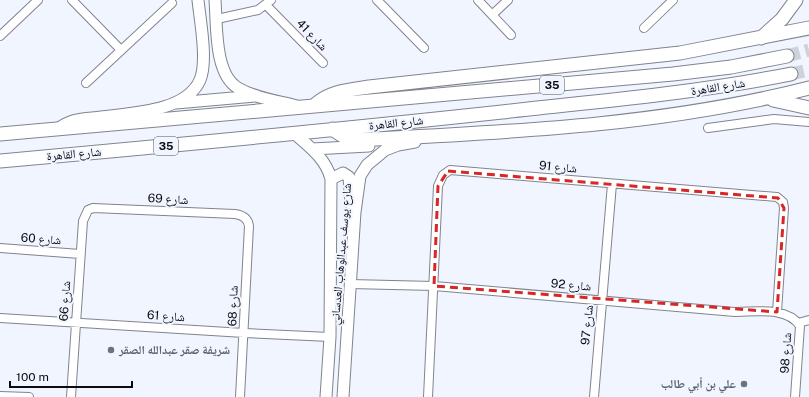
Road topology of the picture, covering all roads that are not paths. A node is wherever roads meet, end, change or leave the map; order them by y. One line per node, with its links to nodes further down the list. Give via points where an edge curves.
1 (38, 0): 17 (street)
2 (72, 0): 22 (street)
3 (198, 0): 19 (street)
4 (215, 0): 13 (street)
5 (376, 0): 21 (street)
6 (478, 0): 12 (street)
7 (508, 0): 12 (street)
8 (673, 0): 14 (street)
9 (796, 0): 18 (main road, via 782,19)
10 (172, 3): 22 (street)
11 (269, 3): 13 (street, شارع 41, via 254,12); 24 (street, شارع 41)
12 (492, 15): 16 (street)
13 (217, 19): 20 (street)
14 (644, 28)
15 (809, 28): 18 (main road)
16 (511, 35)
17 (0, 36)
18 (760, 38): 31 (main road, via 680,53 358,88 334,93)
19 (203, 45): 20 (street, via 209,49); 30 (street, via 200,80 191,93)
20 (219, 45): 28 (street, via 226,78 238,88)
21 (424, 48)
22 (121, 50): 26 (street)
23 (787, 56): 31 (main road, شارع القاهرة / 35, via 731,67 673,74)
24 (323, 64)
25 (791, 74): 37 (main road, شارع القاهرة / 35, via 698,90)
26 (86, 83)
27 (809, 88): 29 (main road)
28 (259, 96): 30 (street); 32 (street)
29 (767, 99): 33 (main road); 40 (main road, via 700,112 599,124)
30 (172, 104): 36 (street, via 148,110 73,120)
31 (315, 105): 32 (main road, شارع القاهرة / 35)
32 (299, 106): 36 (main road, شارع القاهرة / 35)
33 (809, 108)
34 (809, 122): 35 (street, via 774,120)
35 (708, 128)
36 (58, 129): 38 (main road, شارع القاهرة / 35)
37 (332, 129): 39 (main road, شارع القاهرة / 35); 40 (main road, via 346,138 356,140)
38 (0, 134)
39 (296, 134): 42 (street, شارع يوسف عبدالوهاب العدساني); 43 (main road, شارع القاهرة / 35)
40 (433, 136): 41 (street, شارع يوسف عبدالوهاب العدساني)
41 (393, 146): 42 (street); 47 (street, شارع يوسف عبدالوهاب العدساني, via 371,161 363,170)
42 (312, 149): 44 (street, شارع يوسف عبدالوهاب العدساني, via 329,170)
43 (0, 161)
44 (331, 179): 47 (street, via 343,173 349,177 350,202); 61 (street, شارع يوسف عبدالوهاب العدساني)
45 (612, 184): 52 (street, شارع 91, via 448,171 438,186); 53 (street, شارع 97); 54 (street, شارع 91, via 771,196 780,199 784,208)
46 (89, 209): 48 (street, شارع 69, via 235,214); 50 (street, شارع 66, via 84,217)
47 (355, 212): 51 (street, شارع يوسف عبدالوهاب العدساني)
48 (245, 218): 60 (street, شارع 68, via 249,226)
49 (0, 248): 50 (street, شارع 60)
50 (80, 254): 58 (street, شارع 66)
51 (350, 284): 52 (street, شارع 92); 67 (street, شارع يوسف عبدالوهاب العدساني)
52 (434, 286): 53 (street, شارع 92); 68 (street, شارع 91)
53 (602, 299): 54 (street, شارع 92, via 735,312); 69 (street, شارع 97)
54 (777, 312): 55 (street, شارع 92)
55 (789, 315): 59 (street, شارع 98)
56 (0, 318): 58 (street, شارع 61)
57 (809, 320): 59 (street)
58 (75, 322): 60 (street, شارع 61); 64 (street, شارع 66)
59 (798, 323): 70 (street, شارع 98, via 800,334)
60 (244, 333): 61 (street, شارع 61); 65 (street, شارع 68)
61 (330, 337): 66 (street, شارع يوسف عبدالوهاب العدساني)
62 (0, 396): 63 (street)
63 (29, 397)
64 (71, 397)
65 (240, 397)
66 (326, 397)
67 (343, 397)
68 (428, 397)
69 (594, 397)
70 (795, 397)

